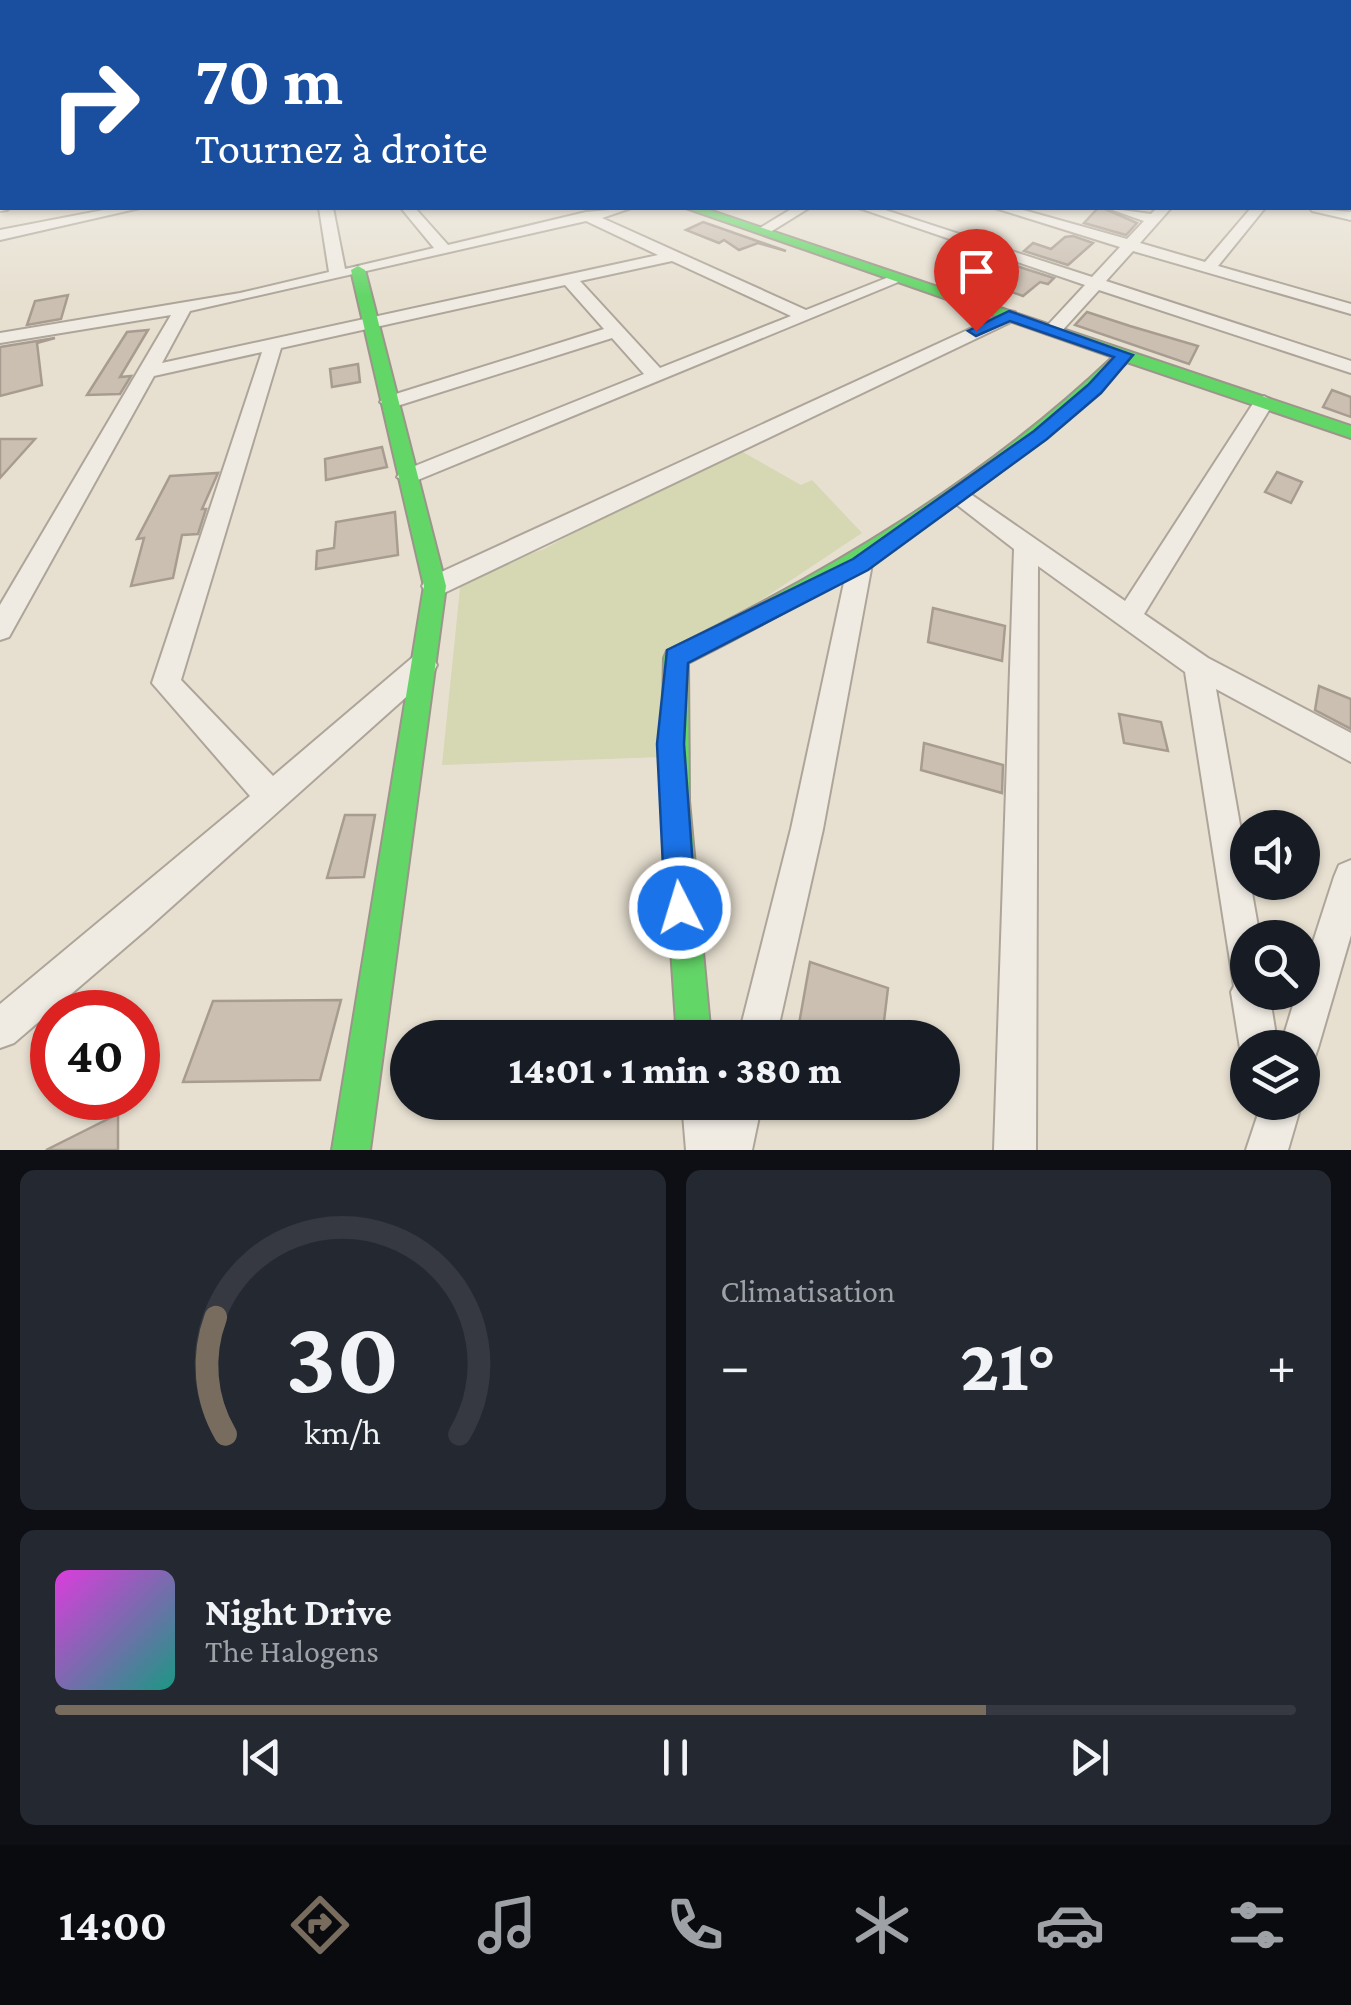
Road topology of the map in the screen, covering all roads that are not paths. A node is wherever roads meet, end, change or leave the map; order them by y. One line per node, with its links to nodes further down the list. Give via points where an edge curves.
1 (124, 210): 16 (street)
2 (327, 210): 21 (street)
3 (413, 210): 18 (street)
4 (619, 210): 14 (street)
5 (698, 210): 15 (street)
6 (799, 210): 15 (street)
7 (872, 210): 24 (street)
8 (1009, 210): 17 (street)
9 (1132, 210): 12 (street)
10 (1256, 210): 20 (street)
11 (1326, 210): 13 (street)
12 (1159, 213): 17 (street)
13 (1351, 216)
14 (593, 220): 18 (street); 19 (street)
15 (762, 232): 22 (street)
16 (0, 235)
17 (1130, 246): 20 (street); 24 (street)
18 (444, 250): 21 (street)
19 (674, 256): 23 (street); 27 (street)
20 (1208, 268): 26 (street)
21 (348, 273): 25 (street); 29 (street)
22 (900, 278): 27 (street); 28 (street)
23 (569, 280): 29 (street); 31 (street)
24 (1096, 283): 30 (street); 35 (street)
25 (184, 308): 32 (street); 36 (street)
26 (1351, 309)
27 (806, 316): 37 (street)
28 (1009, 316): 30 (street); 45 (street)
29 (371, 324): 33 (street); 38 (street)
30 (1053, 330): 34 (street)
31 (616, 331): 37 (street); 38 (street)
32 (0, 338)
33 (274, 345): 36 (street); 51 (street, via 166,683)
34 (1124, 355): 39 (street); 42 (street, via 1094,389)
35 (1351, 367)
36 (146, 372): 47 (street)
37 (657, 377): 41 (street)
38 (390, 402): 41 (street)
39 (1264, 402): 40 (street); 46 (street)
40 (1351, 432)
41 (408, 478): 45 (street)
42 (958, 497): 43 (street); 44 (street)
43 (1026, 545): 46 (street); 63 (street)
44 (860, 564): 54 (street, via 676,658 672,782); 55 (street)
45 (435, 586): 48 (street)
46 (1128, 616): 49 (street)
47 (0, 629)
48 (423, 665): 51 (street); 60 (street)
49 (1198, 666): 50 (street); 53 (street)
50 (1351, 748)
51 (272, 797): 56 (street)
52 (1351, 877): 57 (street)
53 (1239, 920)
54 (692, 1020)
55 (762, 1020)
56 (0, 1028)
57 (1304, 1030)
58 (704, 1120): 61 (street)
59 (738, 1120): 62 (street)
60 (350, 1150)
61 (707, 1150)
62 (731, 1150)
63 (1015, 1150)

